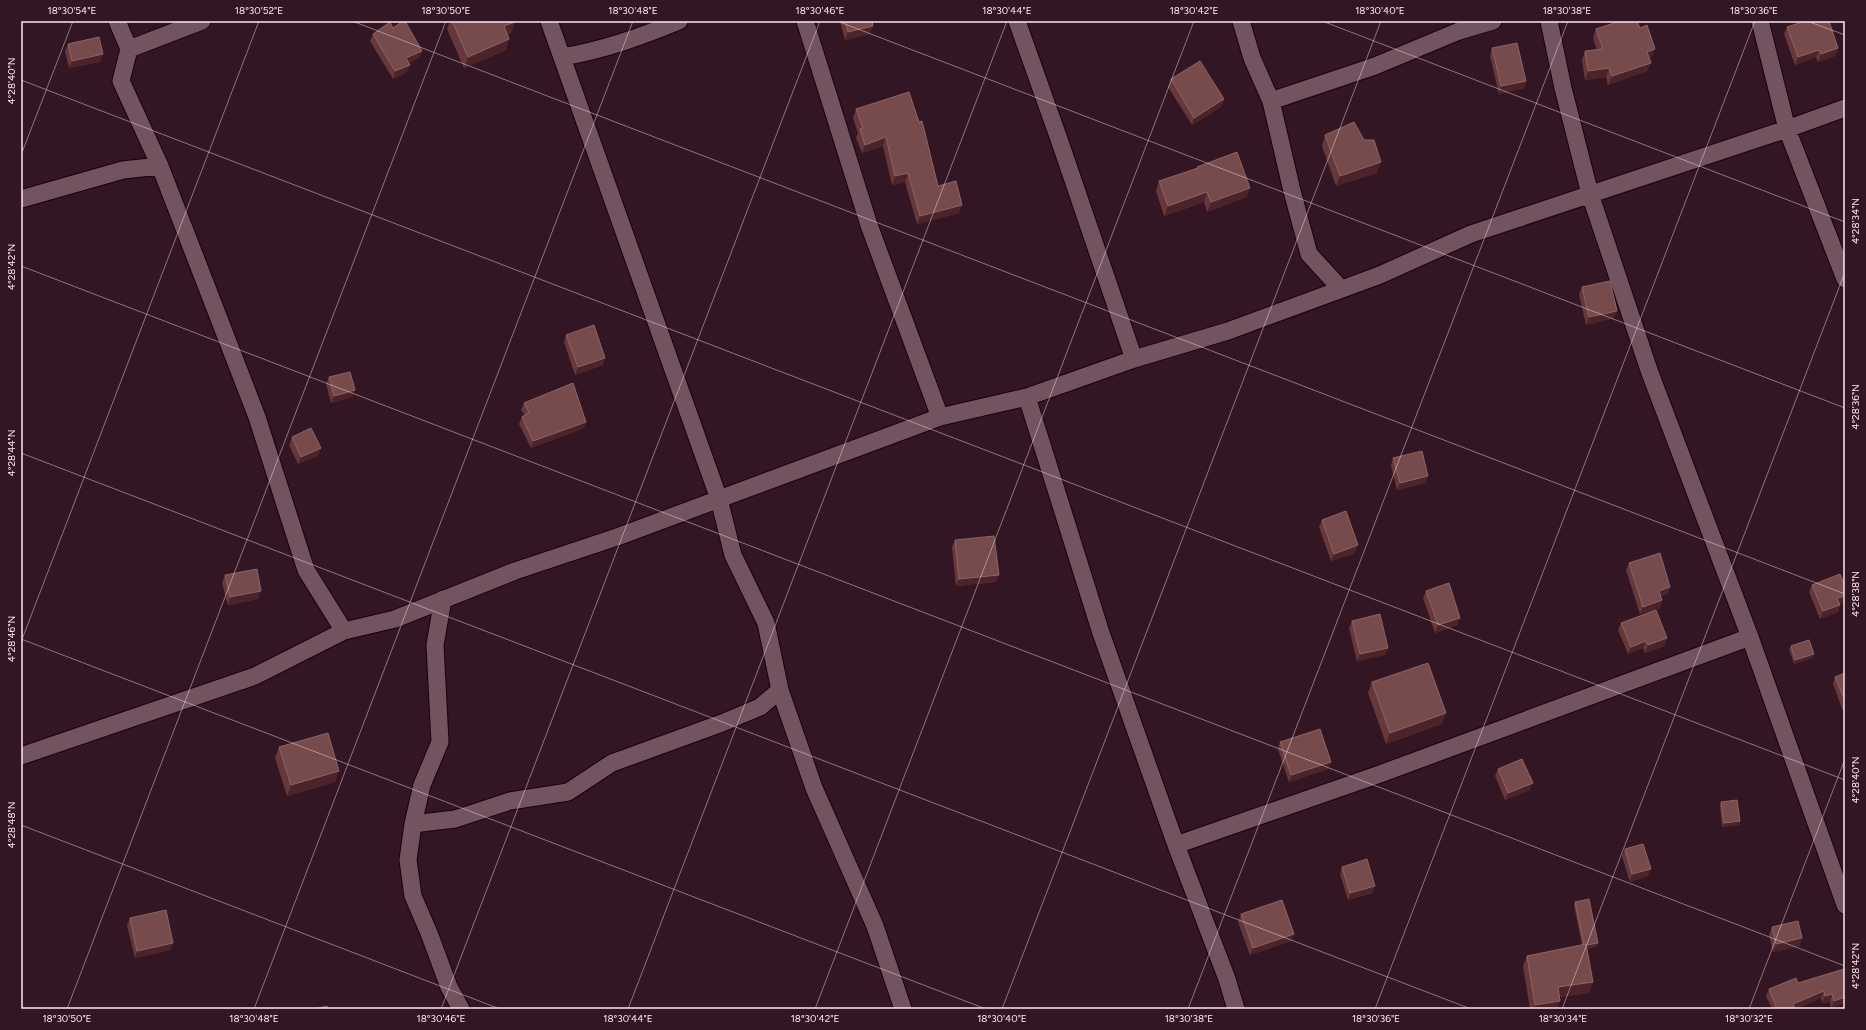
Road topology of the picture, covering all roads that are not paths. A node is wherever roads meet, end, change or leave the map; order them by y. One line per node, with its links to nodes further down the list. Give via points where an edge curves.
1 (117, 21): 11 (street)
2 (202, 21): 11 (street)
3 (549, 21): 12 (street)
4 (679, 21): 12 (street, via 594,52)
5 (805, 21): 23 (street, via 869,225)
6 (1017, 21): 21 (street)
7 (1240, 21): 13 (street, via 1252,58)
8 (1493, 21): 13 (street, via 1459,30 1375,66)
9 (1549, 21): 17 (street)
10 (1760, 21): 15 (street)
11 (129, 49): 16 (street, via 121,80)
12 (562, 57): 24 (street)
13 (1271, 102): 20 (street, via 1309,254)
14 (1845, 108): 15 (street)
15 (1787, 129): 17 (street); 19 (street)
16 (160, 166): 18 (street, via 123,170); 26 (street, via 256,417 306,570)
17 (1590, 194): 20 (street, via 1471,234 1380,275); 27 (street, via 1650,373)
18 (21, 199)
19 (1845, 279)
20 (1341, 289): 21 (street, via 1228,331)
21 (1134, 359): 22 (street)
22 (1027, 397): 23 (street); 31 (street, via 1101,633)
23 (940, 417): 24 (street)
24 (719, 499): 25 (street); 28 (street, via 733,555 766,623)
25 (443, 599): 26 (street, via 395,619); 30 (street, via 435,645 440,742 422,785)
26 (344, 631): 29 (street, via 255,676)
27 (1750, 637): 31 (street, via 1380,774); 32 (street)
28 (780, 690): 30 (street, via 760,707 722,724 612,763 568,792 510,801 455,819); 34 (street, via 814,788 875,926)
29 (21, 756)
30 (413, 824): 33 (street, via 408,860 413,896 449,987)
31 (1176, 846): 35 (street)
32 (1845, 905)
33 (461, 1009)
34 (903, 1009)
35 (1236, 1009)

